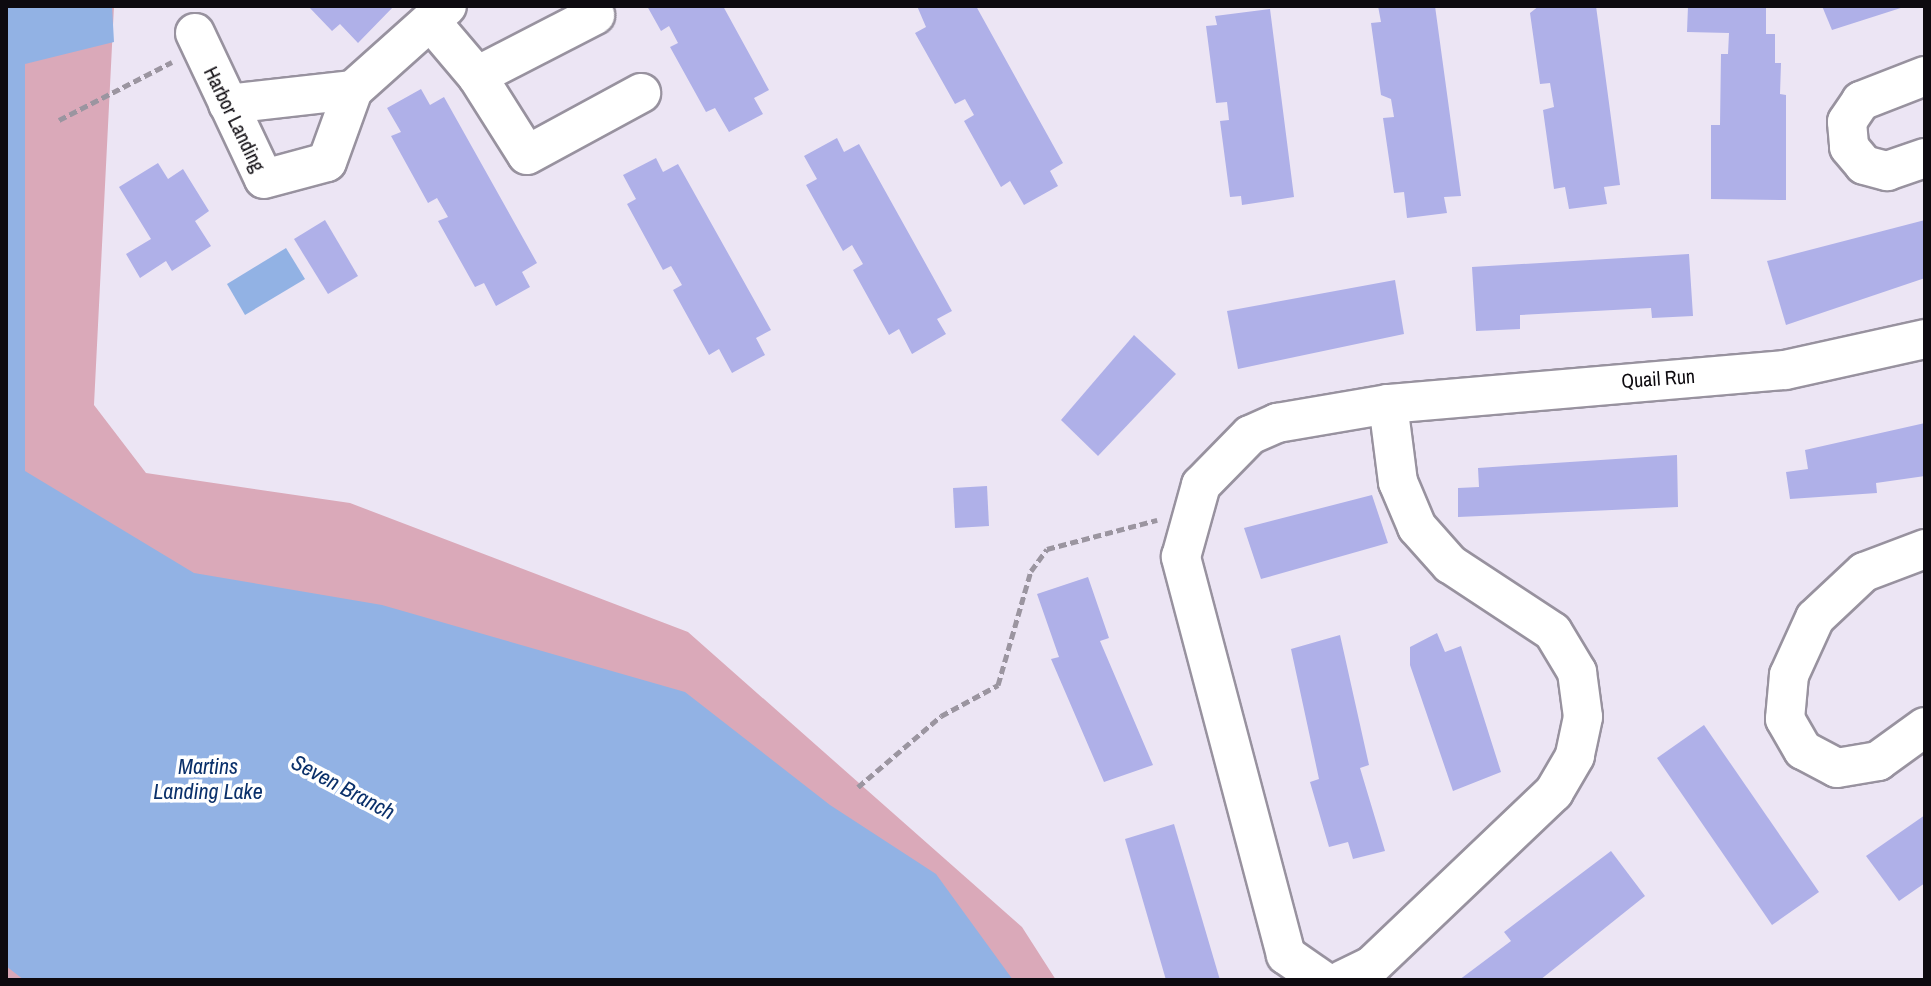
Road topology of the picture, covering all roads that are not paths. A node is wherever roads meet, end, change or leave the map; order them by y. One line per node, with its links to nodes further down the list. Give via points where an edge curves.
1 (439, 15): 4 (street); 6 (street, Harbor Landing)
2 (595, 15): 4 (street)
3 (197, 38): 8 (street, Harbor Landing)
4 (477, 76): 7 (street, via 527,155)
5 (1925, 76): 9 (street, via 1861,101 1847,122 1849,147 1864,165 1887,171)
6 (353, 90): 8 (street); 8 (street, Harbor Landing, via 327,162 264,179)
7 (641, 93)
8 (228, 104)
9 (1925, 158)
10 (1925, 339): 11 (street, Quail Run, via 1785,370)
11 (1388, 404): 14 (street, Quail Run, via 1277,423 1250,435 1201,485 1186,519 1186,593 1286,955); 15 (street, via 1398,482 1417,527 1450,564 1553,632 1577,672 1583,717 1575,756 1554,792 1371,966)
12 (1925, 549): 13 (street, via 1864,572 1815,618 1789,675 1785,719 1803,750 1837,768 1878,761)
13 (1925, 727)
14 (1322, 980)
15 (1342, 980)

